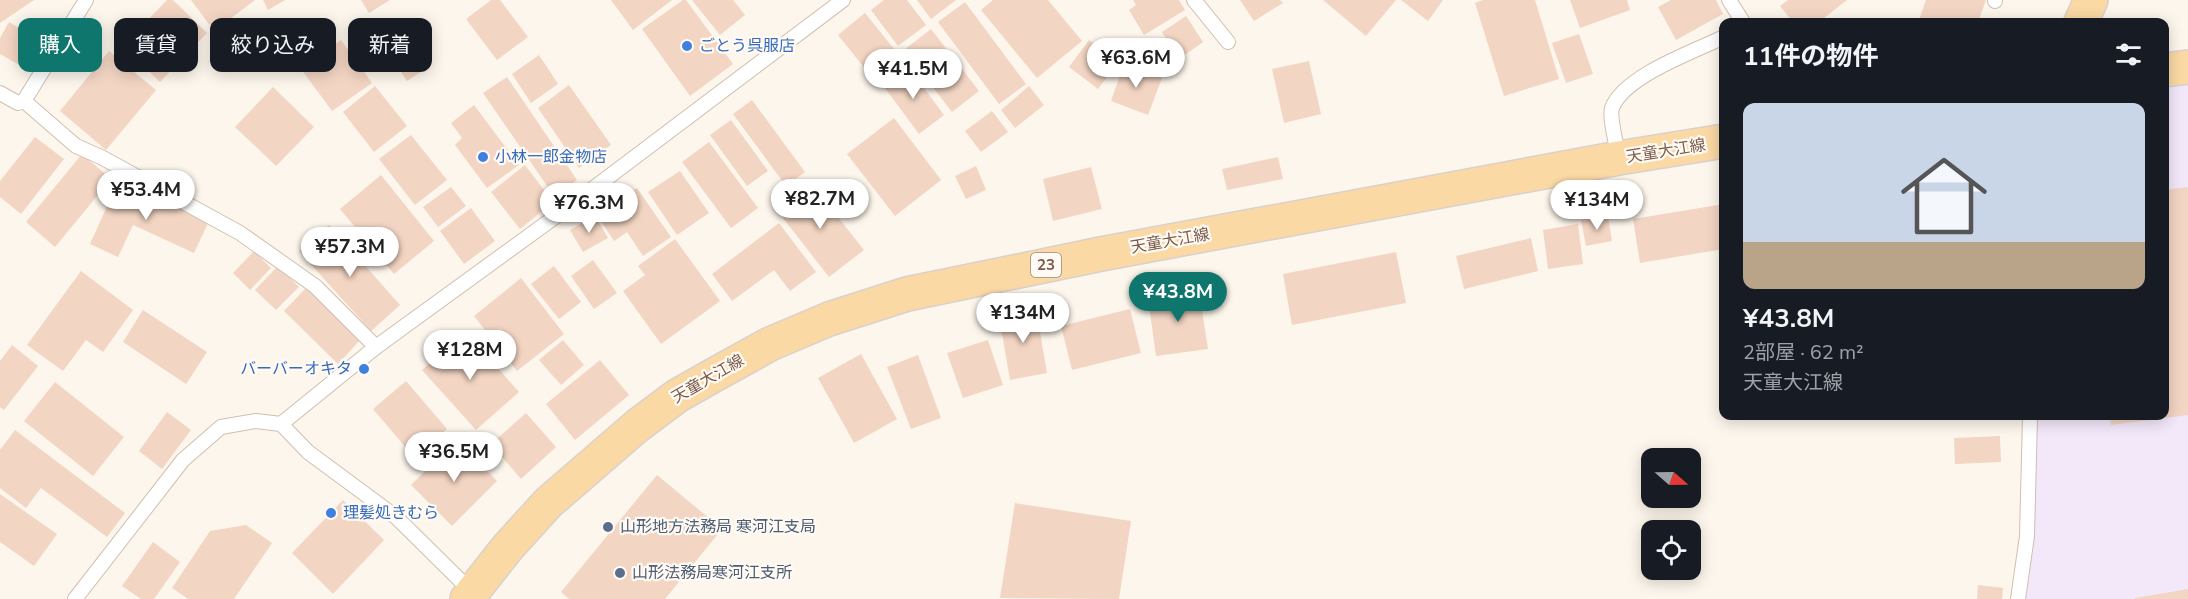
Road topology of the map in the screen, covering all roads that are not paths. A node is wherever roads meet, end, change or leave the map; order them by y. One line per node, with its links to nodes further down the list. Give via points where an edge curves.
1 (86, 0): 13 (lane)
2 (843, 0): 16 (lane)
3 (1194, 0): 9 (lane)
4 (1729, 0): 6 (lane)
5 (2091, 0): 7 (main road)
6 (1740, 18)
7 (2083, 18)
8 (1719, 39): 15 (lane, via 1639,78 1622,91 1611,110)
9 (1228, 42)
10 (2188, 67): 11 (main road)
11 (2169, 69)
12 (0, 93): 13 (lane, via 18,103)
13 (24, 101): 16 (lane, via 76,146 240,233 315,286)
14 (1719, 142): 15 (main road, 天童大江線 / 23)
15 (1619, 158): 19 (main road, 天童大江線 / 23, via 1101,254 907,294 829,319 770,344 676,396 549,502)
16 (376, 347): 18 (lane)
17 (2030, 420): 21 (lane, via 2026,536)
18 (281, 424): 19 (lane, via 308,452 396,517); 20 (lane, via 256,421 221,427 183,460)
19 (470, 595)
20 (75, 599)
21 (2018, 599)

